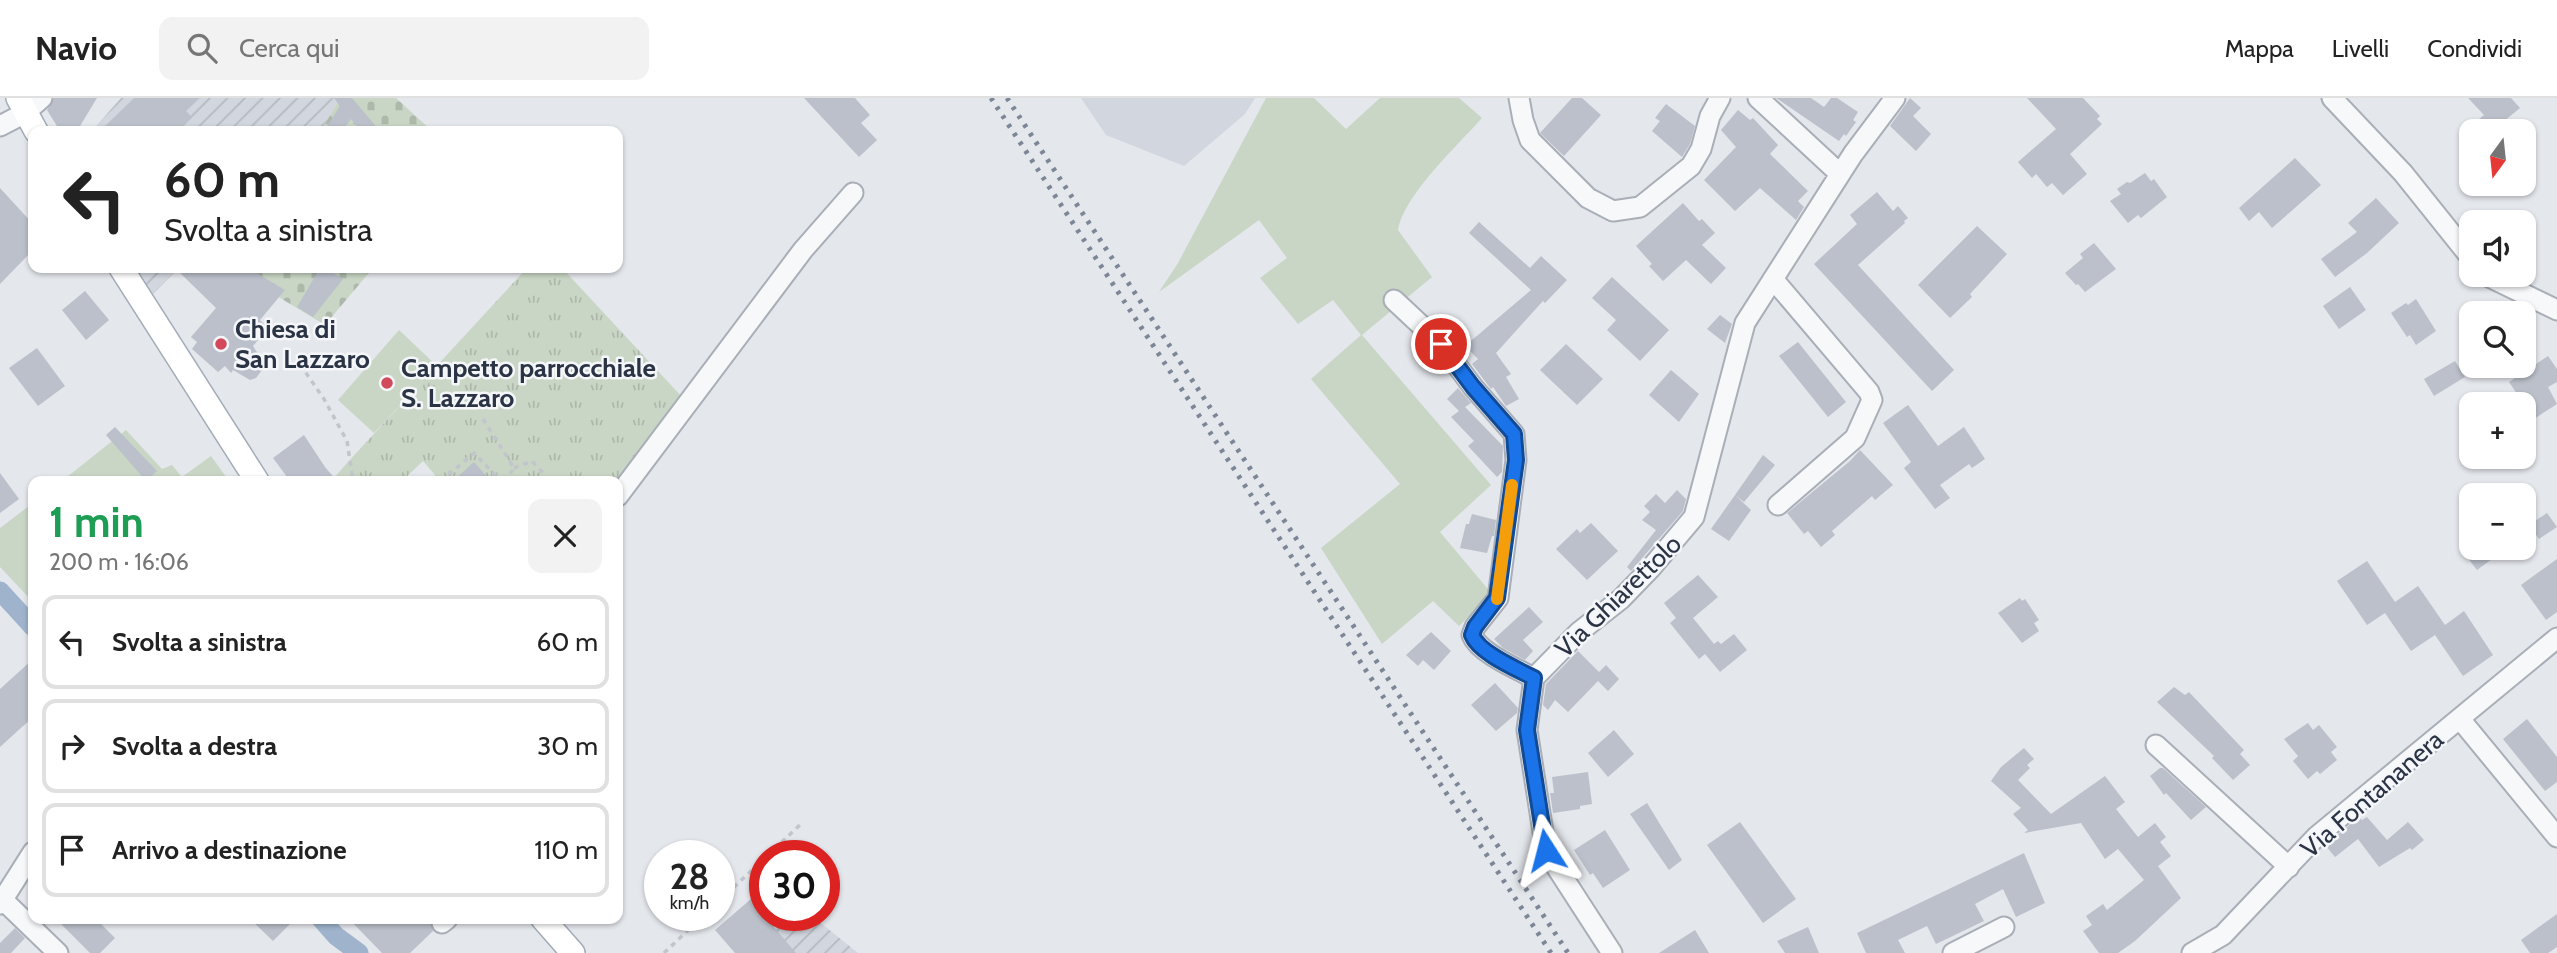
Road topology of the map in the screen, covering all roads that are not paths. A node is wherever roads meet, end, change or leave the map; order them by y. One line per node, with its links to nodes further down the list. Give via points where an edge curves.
1 (1519, 98): 2 (street, via 1530,140 1588,198 1613,211 1640,207 1691,166)
2 (1720, 98)
3 (1758, 98): 8 (street)
4 (1895, 98): 8 (street, Via Ghiarettolo)
5 (2332, 98): 10 (street, via 2403,173)
6 (30, 110): 7 (street)
7 (0, 126)
8 (1840, 174): 12 (street, Via Ghiarettolo)
9 (853, 193): 17 (street, via 803,250)
10 (2459, 243)
11 (124, 273): 16 (main road)
12 (1773, 279): 18 (street, via 1872,400 1855,438); 20 (street, Via Ghiarettolo, via 1745,323 1694,517 1631,589)
13 (2510, 287): 15 (street)
14 (1394, 300): 20 (street, via 1441,344 1514,434 1516,460 1497,598 1472,635 1504,663)
15 (2557, 310)
16 (256, 476)
17 (623, 489)
18 (1778, 505)
19 (2557, 638): 21 (street, Via Fontananera)
20 (1534, 678): 31 (street, Via Ghiarettolo, via 1527,730 1546,850)
21 (2459, 719): 23 (street); 25 (street, Via Fontananera, via 2317,836)
22 (2157, 745): 25 (street)
23 (2557, 837)
24 (28, 860): 26 (street)
25 (2289, 867): 33 (street, Via Fontananera, via 2223,935)
26 (1, 900): 29 (street)
27 (547, 924): 30 (main road)
28 (2004, 927): 32 (street)
29 (58, 953)
30 (573, 953)
31 (1612, 953)
32 (1954, 953)
33 (2192, 953)

